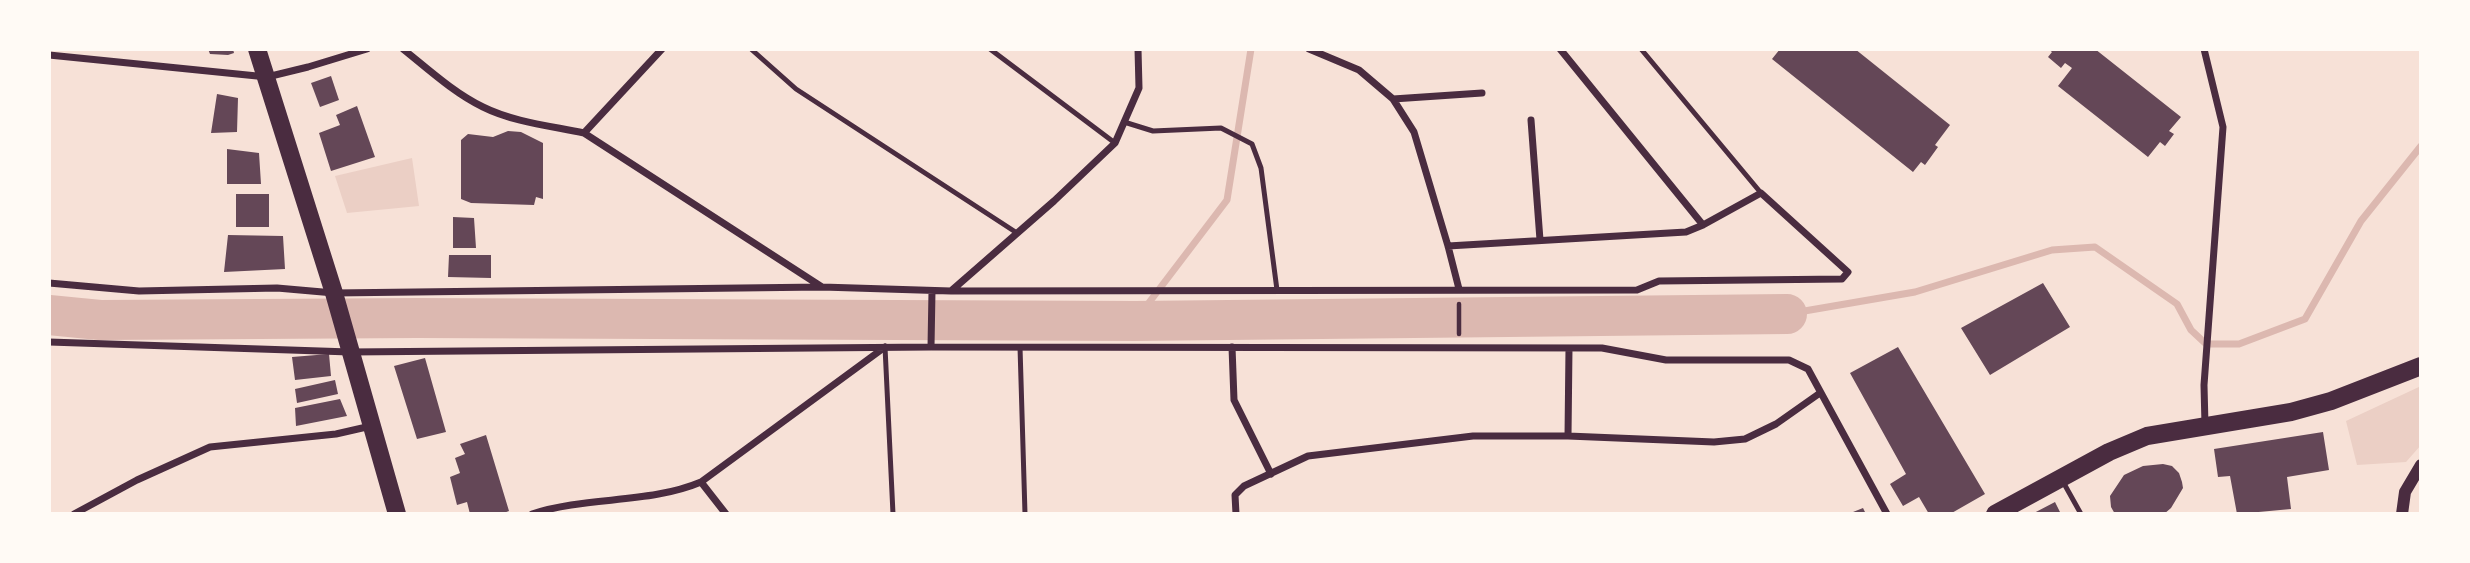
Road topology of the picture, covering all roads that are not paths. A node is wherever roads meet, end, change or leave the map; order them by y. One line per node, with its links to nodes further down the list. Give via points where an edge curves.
1 (257, 49): 13 (main road)
2 (367, 49): 13 (street)
3 (403, 49): 18 (street, via 483,107)
4 (662, 49): 18 (street)
5 (751, 49): 22 (lane, via 796,89)
6 (990, 49): 19 (lane)
7 (1138, 49): 17 (street, via 1139,88)
8 (1309, 49): 15 (street, via 1359,70)
9 (1560, 49): 21 (street)
10 (1641, 49): 20 (lane)
11 (2204, 49): 42 (street, via 2223,127)
12 (52, 53): 13 (street)
13 (267, 77): 31 (main road)
14 (1482, 93): 15 (street)
15 (1393, 99): 24 (street, via 1414,132)
16 (1531, 120): 23 (street)
17 (1124, 122): 19 (street); 29 (lane, via 1153,131 1223,129 1252,144 1261,168)
18 (584, 133): 26 (street)
19 (1115, 143): 22 (street)
20 (1761, 193): 21 (street); 27 (street, via 1849,272 1842,279 1659,281 1637,290)
21 (1703, 225): 23 (street, via 1686,232)
22 (1017, 233): 28 (street)
23 (1540, 240): 24 (street)
24 (1448, 246): 27 (street)
25 (49, 283): 31 (street, via 139,291 277,288)
26 (822, 287): 30 (street); 31 (street)
27 (1459, 289): 29 (street)
28 (951, 290): 29 (street); 30 (street)
29 (1277, 290)
30 (932, 291): 34 (street)
31 (334, 293): 38 (main road)
32 (49, 342): 38 (street)
33 (885, 347): 34 (street); 38 (street); 47 (street); 52 (lane)
34 (931, 347): 35 (street)
35 (1020, 347): 36 (street); 53 (lane)
36 (1233, 347): 37 (street); 45 (street, via 1234,400)
37 (1569, 348): 40 (street, via 1602,348 1666,360 1789,360 1808,369); 43 (street)
38 (350, 352): 41 (main road)
39 (2421, 366): 42 (main road, via 2304,408)
40 (1820, 393): 43 (street, via 1776,425 1745,439 1714,442); 55 (street)
41 (371, 425): 48 (street, via 336,434 210,447); 49 (main road)
42 (2205, 425): 46 (main road, via 2133,441)
43 (1568, 436): 45 (street, via 1473,436 1308,456)
44 (2421, 465): 58 (street, via 2405,492)
45 (1271, 474): 54 (street, via 1235,495)
46 (2062, 479): 56 (main road); 57 (lane)
47 (701, 482): 50 (street, via 680,491 585,502); 51 (street)
48 (74, 514)
49 (397, 514)
50 (532, 514)
51 (726, 514)
52 (893, 514)
53 (1025, 514)
54 (1236, 514)
55 (1887, 514)
56 (1995, 514)
57 (2081, 514)
58 (2402, 514)

